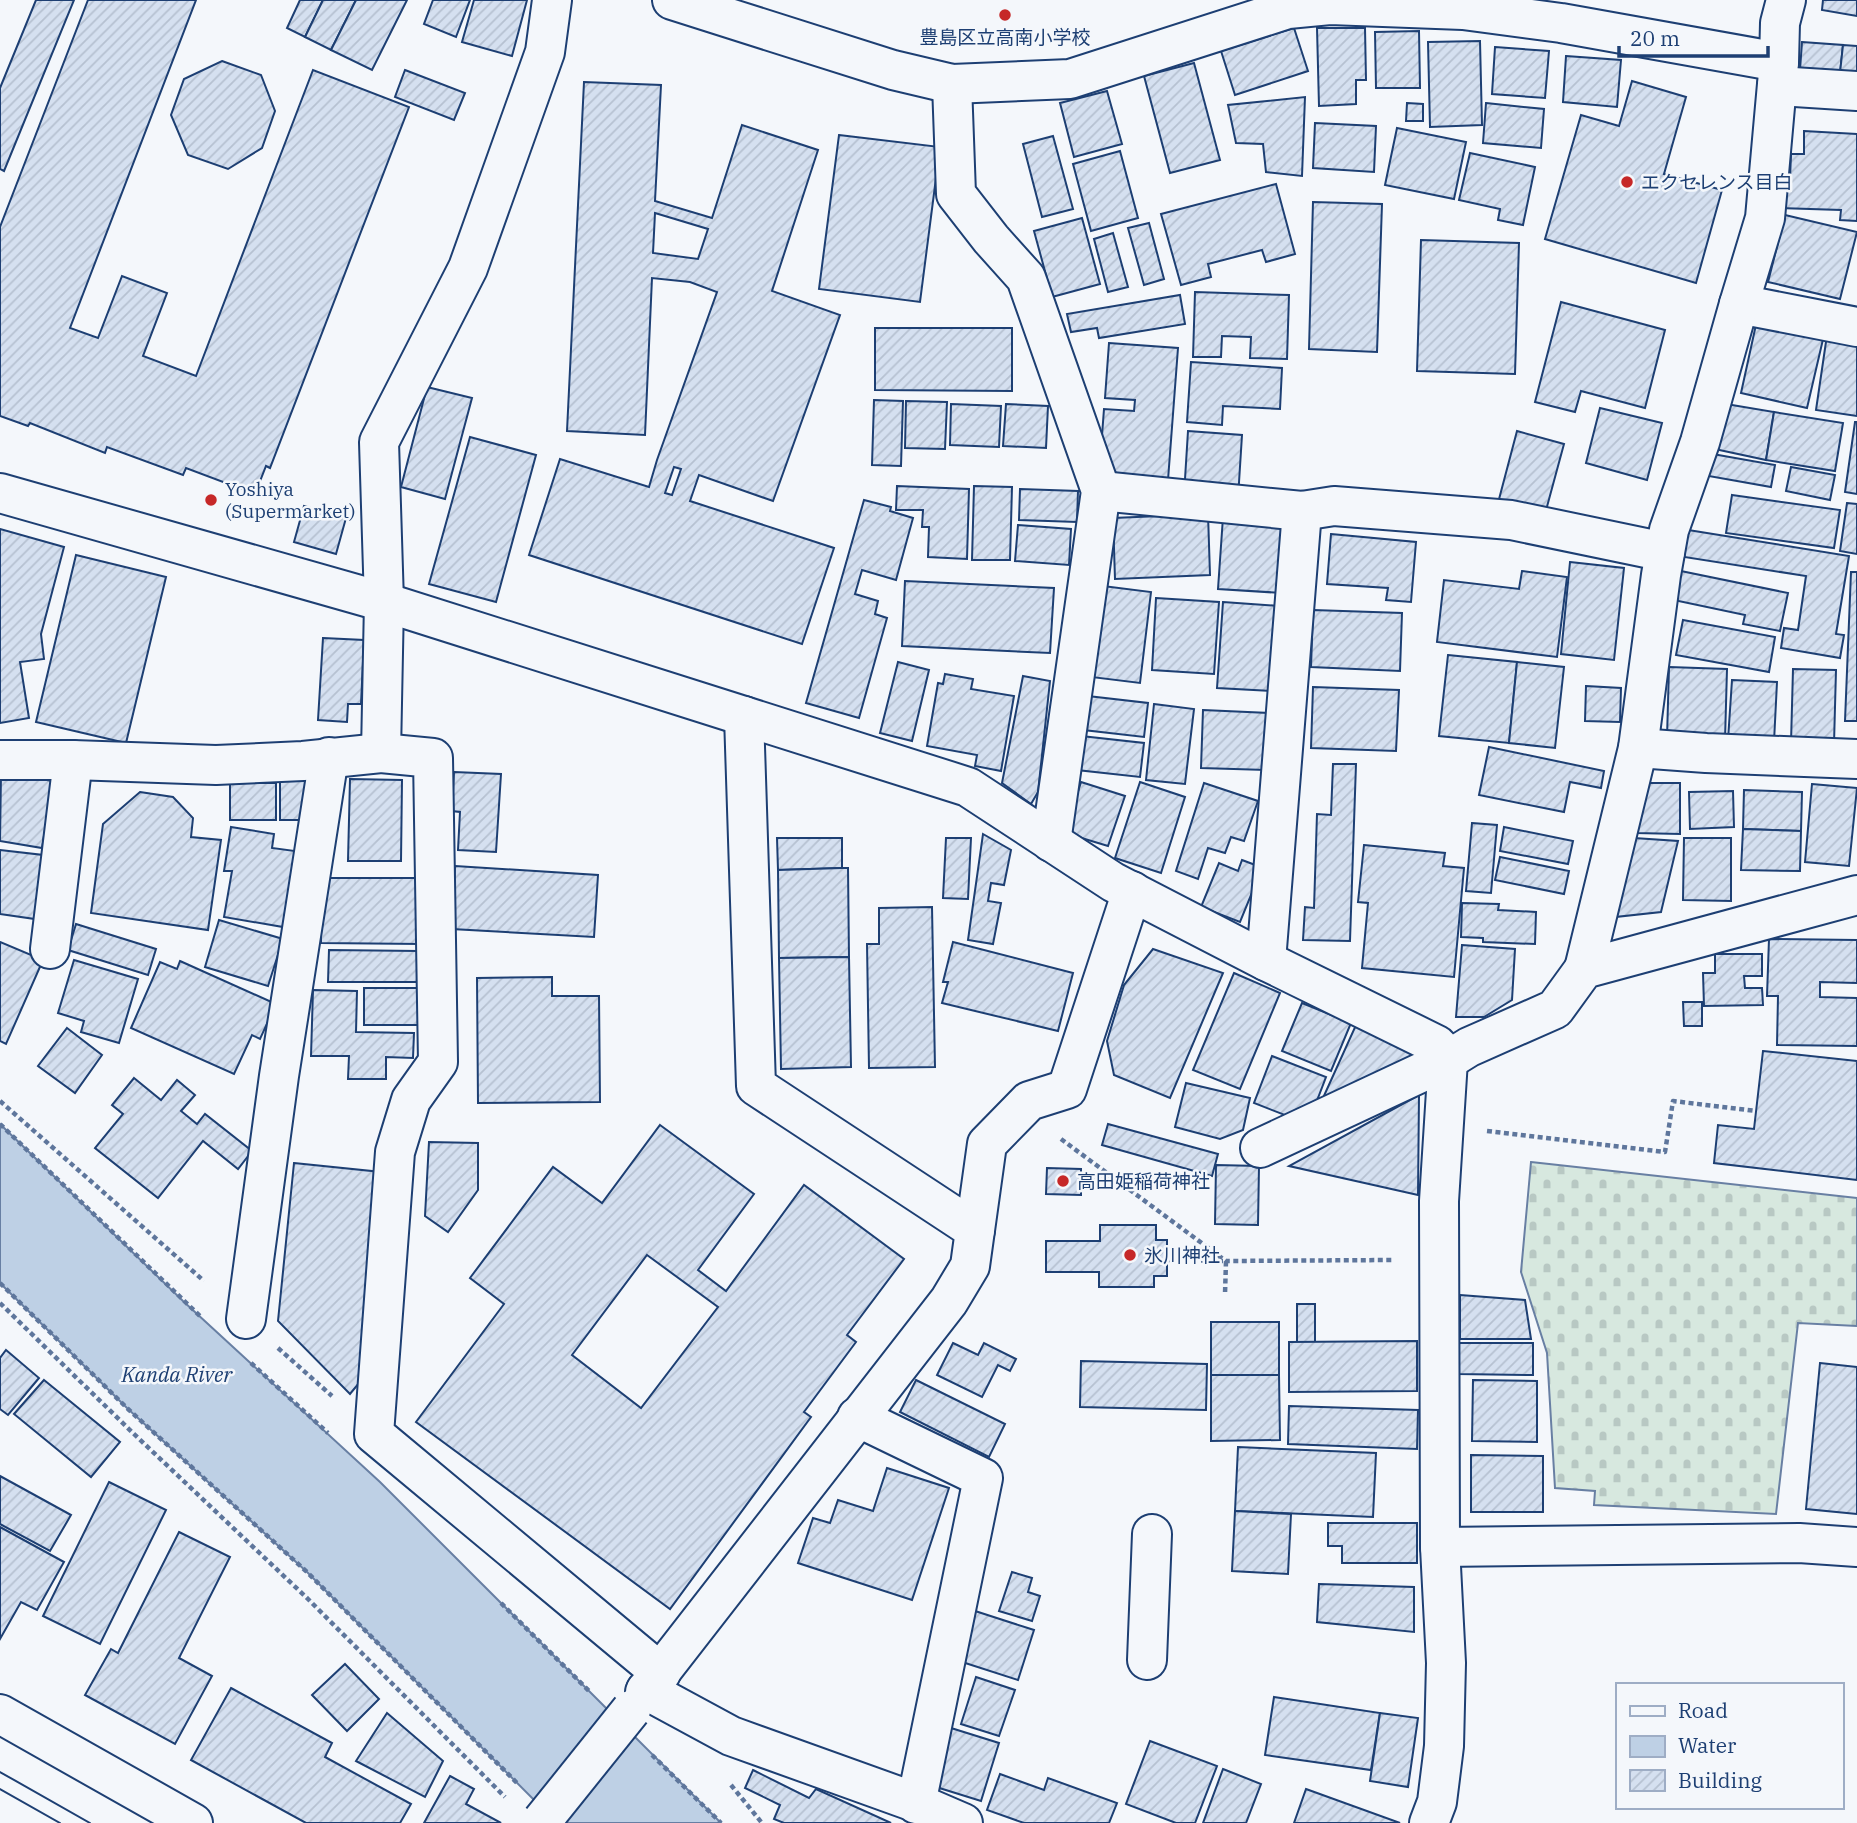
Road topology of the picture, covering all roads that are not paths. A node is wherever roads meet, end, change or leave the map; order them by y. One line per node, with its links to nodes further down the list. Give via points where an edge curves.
1 (552, 0): 13 (street, via 545,52 468,268 379,442)
2 (672, 0): 5 (street)
3 (1786, 0): 4 (street)
4 (1778, 74): 5 (street, via 1562,23 1463,10 1330,5 1288,9 1070,79); 6 (street); 7 (street, via 1765,218)
5 (952, 83): 9 (street, via 956,194 1026,278)
6 (1857, 91)
7 (1739, 304): 8 (street); 12 (street)
8 (1857, 327)
9 (1101, 491): 11 (street); 21 (street)
10 (0, 493): 13 (street)
11 (1302, 511): 12 (street, via 1334,506 1511,520); 25 (street)
12 (1665, 552): 15 (street)
13 (384, 602): 14 (street); 16 (street)
14 (744, 716): 21 (street, via 968,787); 29 (street, via 756,1086)
15 (1638, 748): 18 (street); 26 (street)
16 (381, 753): 17 (street); 36 (street, via 433,758 438,1062 411,1100 394,1152 374,1434)
17 (330, 757): 20 (street, via 216,765); 30 (street, via 278,1076)
18 (1857, 759)
19 (0, 760): 20 (street)
20 (73, 760): 24 (street)
21 (1051, 842): 22 (street)
22 (1132, 891): 25 (street); 29 (street, via 1067,1089 1029,1101 987,1144)
23 (1857, 895): 26 (street)
24 (50, 950)
25 (1266, 961): 27 (street, via 1437,1045)
26 (1584, 969): 27 (street, via 1555,1009)
27 (1448, 1060): 28 (street); 33 (street, via 1439,1201)
28 (1260, 1148)
29 (975, 1230): 31 (street, via 970,1266 948,1301)
30 (246, 1319)
31 (857, 1417): 36 (street); 38 (street, via 983,1478)
32 (1152, 1534): 35 (street)
33 (1440, 1547): 34 (street, via 1799,1543); 42 (street, via 1446,1663 1444,1746 1437,1802)
34 (1857, 1547)
35 (1147, 1660)
36 (646, 1691): 38 (street, via 731,1737); 39 (street, bridge)
37 (0, 1713): 40 (street)
38 (916, 1804): 41 (street)
39 (541, 1822)
40 (193, 1823)
41 (962, 1823)
42 (1429, 1823)

